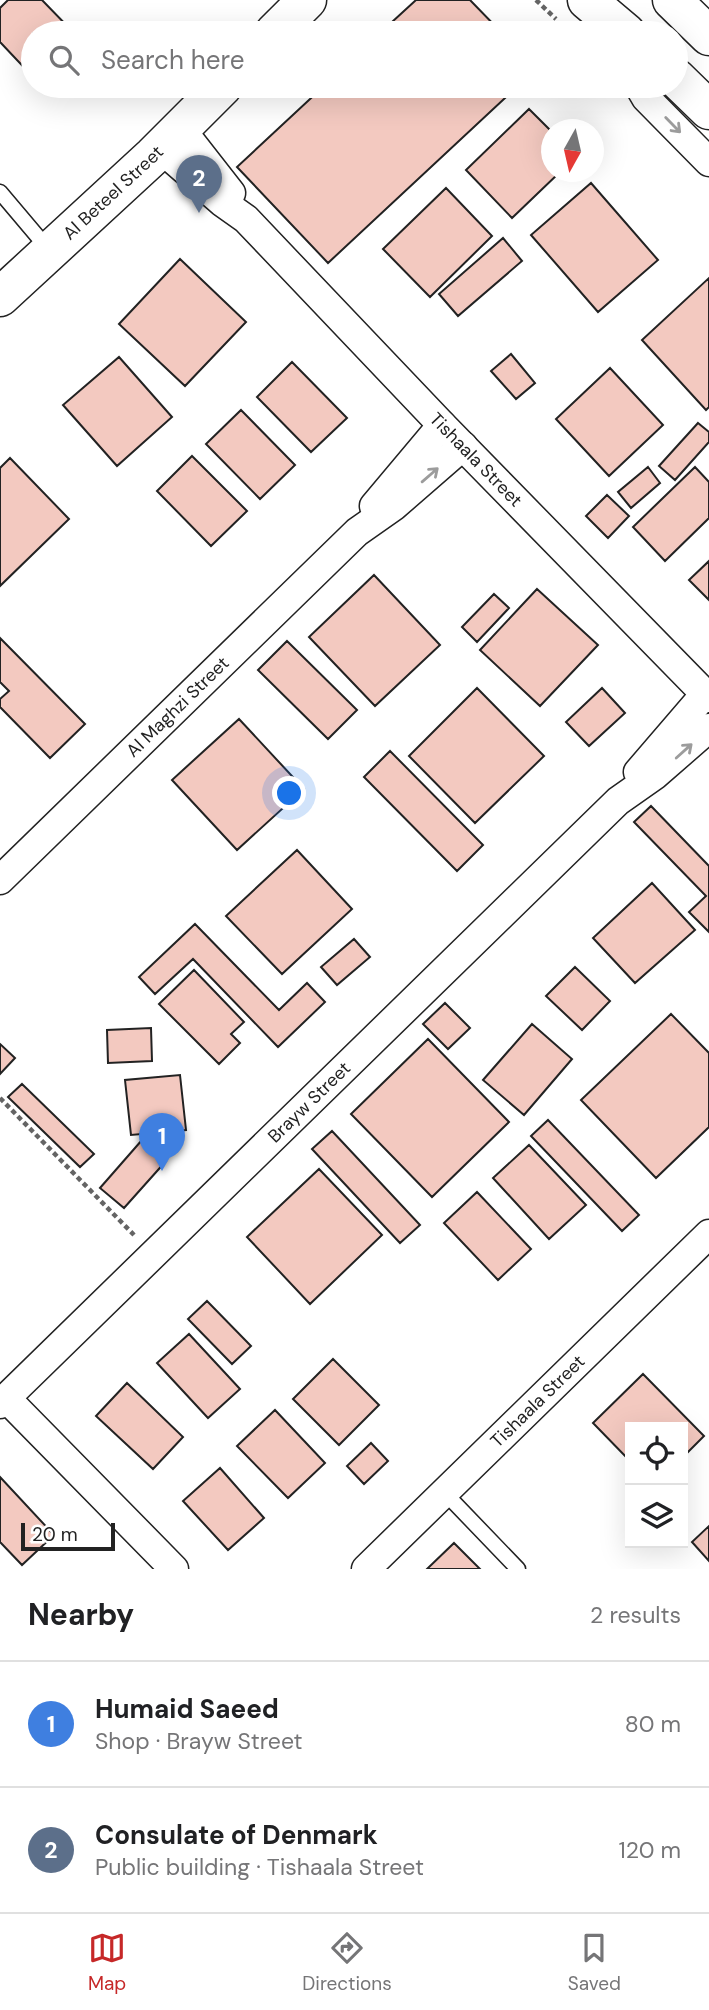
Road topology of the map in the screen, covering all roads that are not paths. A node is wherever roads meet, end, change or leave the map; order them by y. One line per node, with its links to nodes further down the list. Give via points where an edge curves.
1 (307, 0): 4 (street)
2 (587, 0): 5 (street)
3 (672, 0): 6 (street)
4 (286, 21)
5 (612, 21)
6 (709, 36)
7 (688, 90): 10 (street)
8 (211, 98): 11 (street, Al Beteel Street)
9 (646, 98): 12 (street, one-way to 12)
10 (709, 110)
11 (171, 139): 14 (street, Al Beteel Street); 16 (street, Tishaala Street, via 222,202 246,219)
12 (709, 162)
13 (0, 192): 14 (lane)
14 (50, 251): 15 (street, Al Beteel Street)
15 (0, 297)
16 (442, 425): 17 (street, Tishaala Street); 18 (street, Al Maghzi Street)
17 (463, 446): 18 (street, Al Maghzi Street, one-way to 17); 19 (street, Tishaala Street)
18 (357, 532): 22 (street, Al Maghzi Street)
19 (707, 696): 21 (street, Brayw Street)
20 (709, 728): 21 (street, Brayw Street, one-way to 20)
21 (618, 801): 24 (street, Brayw Street)
22 (0, 880)
23 (709, 1234): 25 (street, Tishaala Street)
24 (3, 1401): 26 (street)
25 (444, 1492): 27 (street, Tishaala Street); 28 (lane)
26 (174, 1569)
27 (366, 1569)
28 (518, 1569)

